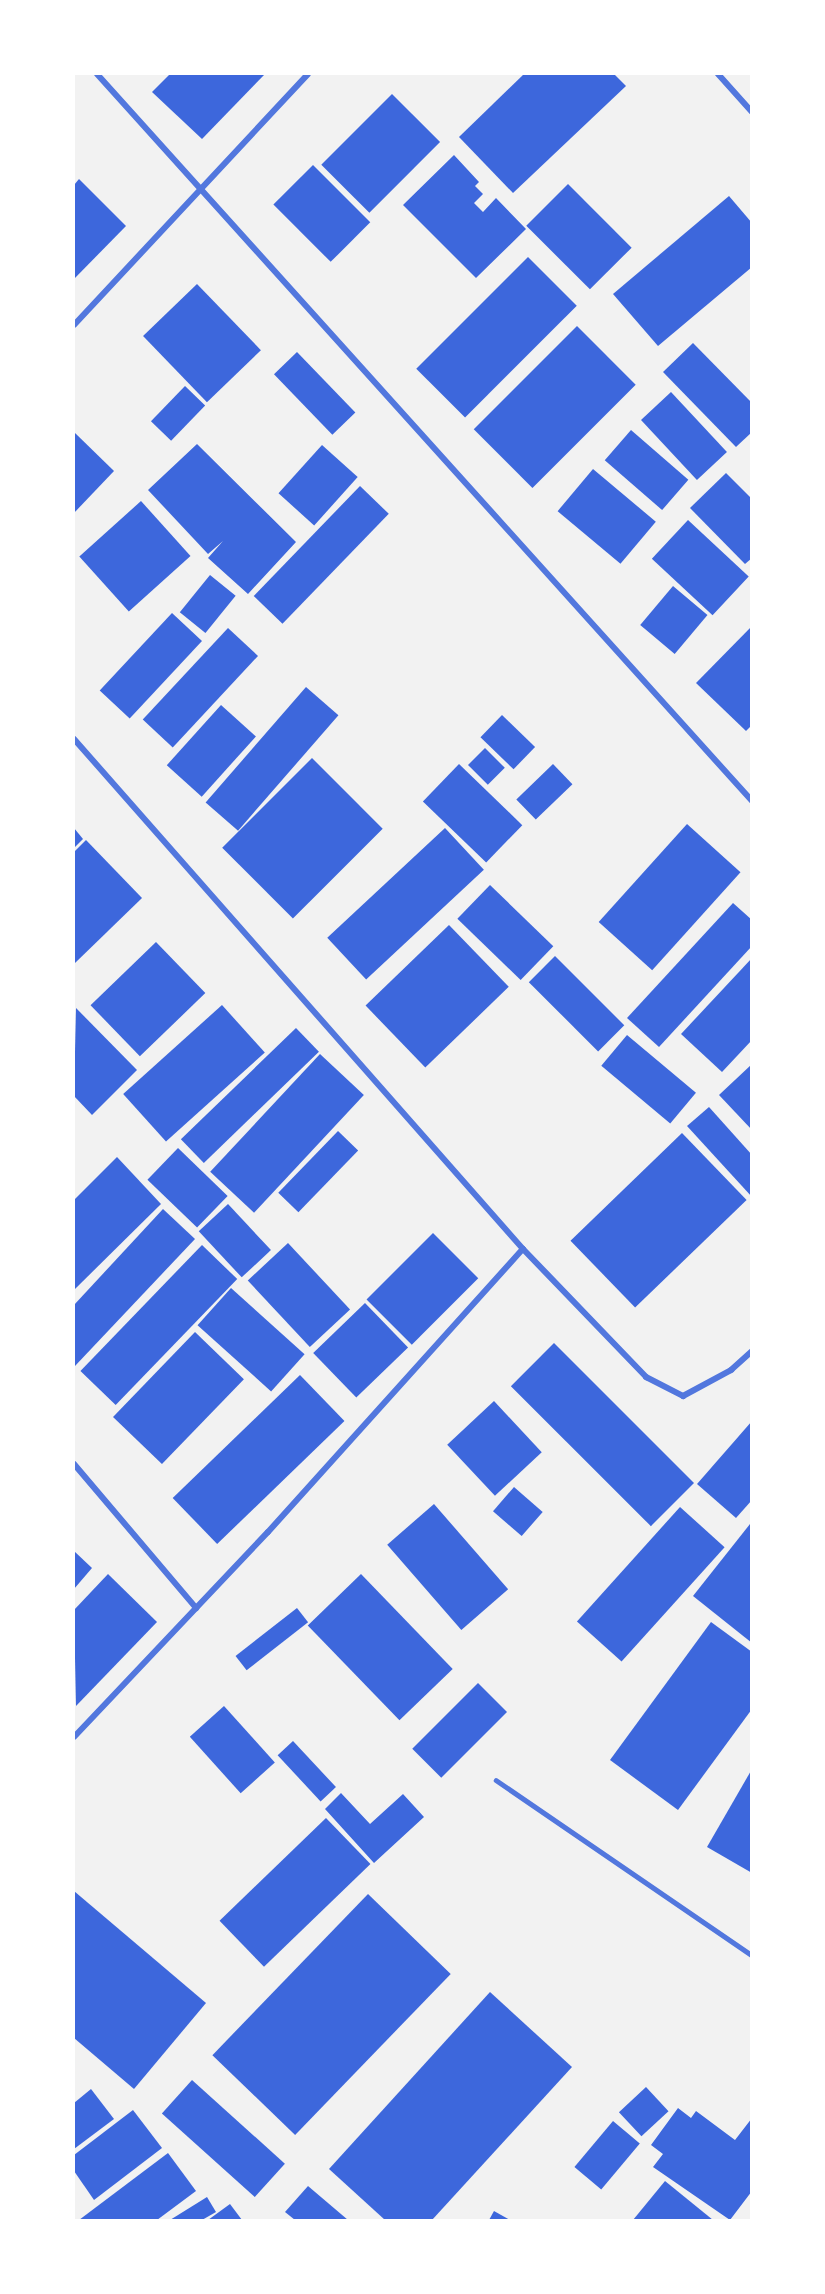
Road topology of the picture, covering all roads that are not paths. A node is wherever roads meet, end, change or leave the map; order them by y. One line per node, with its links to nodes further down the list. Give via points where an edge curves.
1 (96, 74): 5 (street)
2 (308, 74): 5 (street)
3 (718, 74): 4 (street)
4 (752, 112)
5 (198, 189): 6 (street); 8 (street)
6 (74, 325)
7 (74, 740): 9 (street)
8 (752, 801)
9 (523, 1249): 10 (street, via 646,1377 683,1396 731,1370); 12 (street)
10 (752, 1351)
11 (74, 1464): 12 (street)
12 (196, 1608): 13 (street)
13 (74, 1737)
14 (496, 1780): 15 (lane)
15 (752, 1955)

